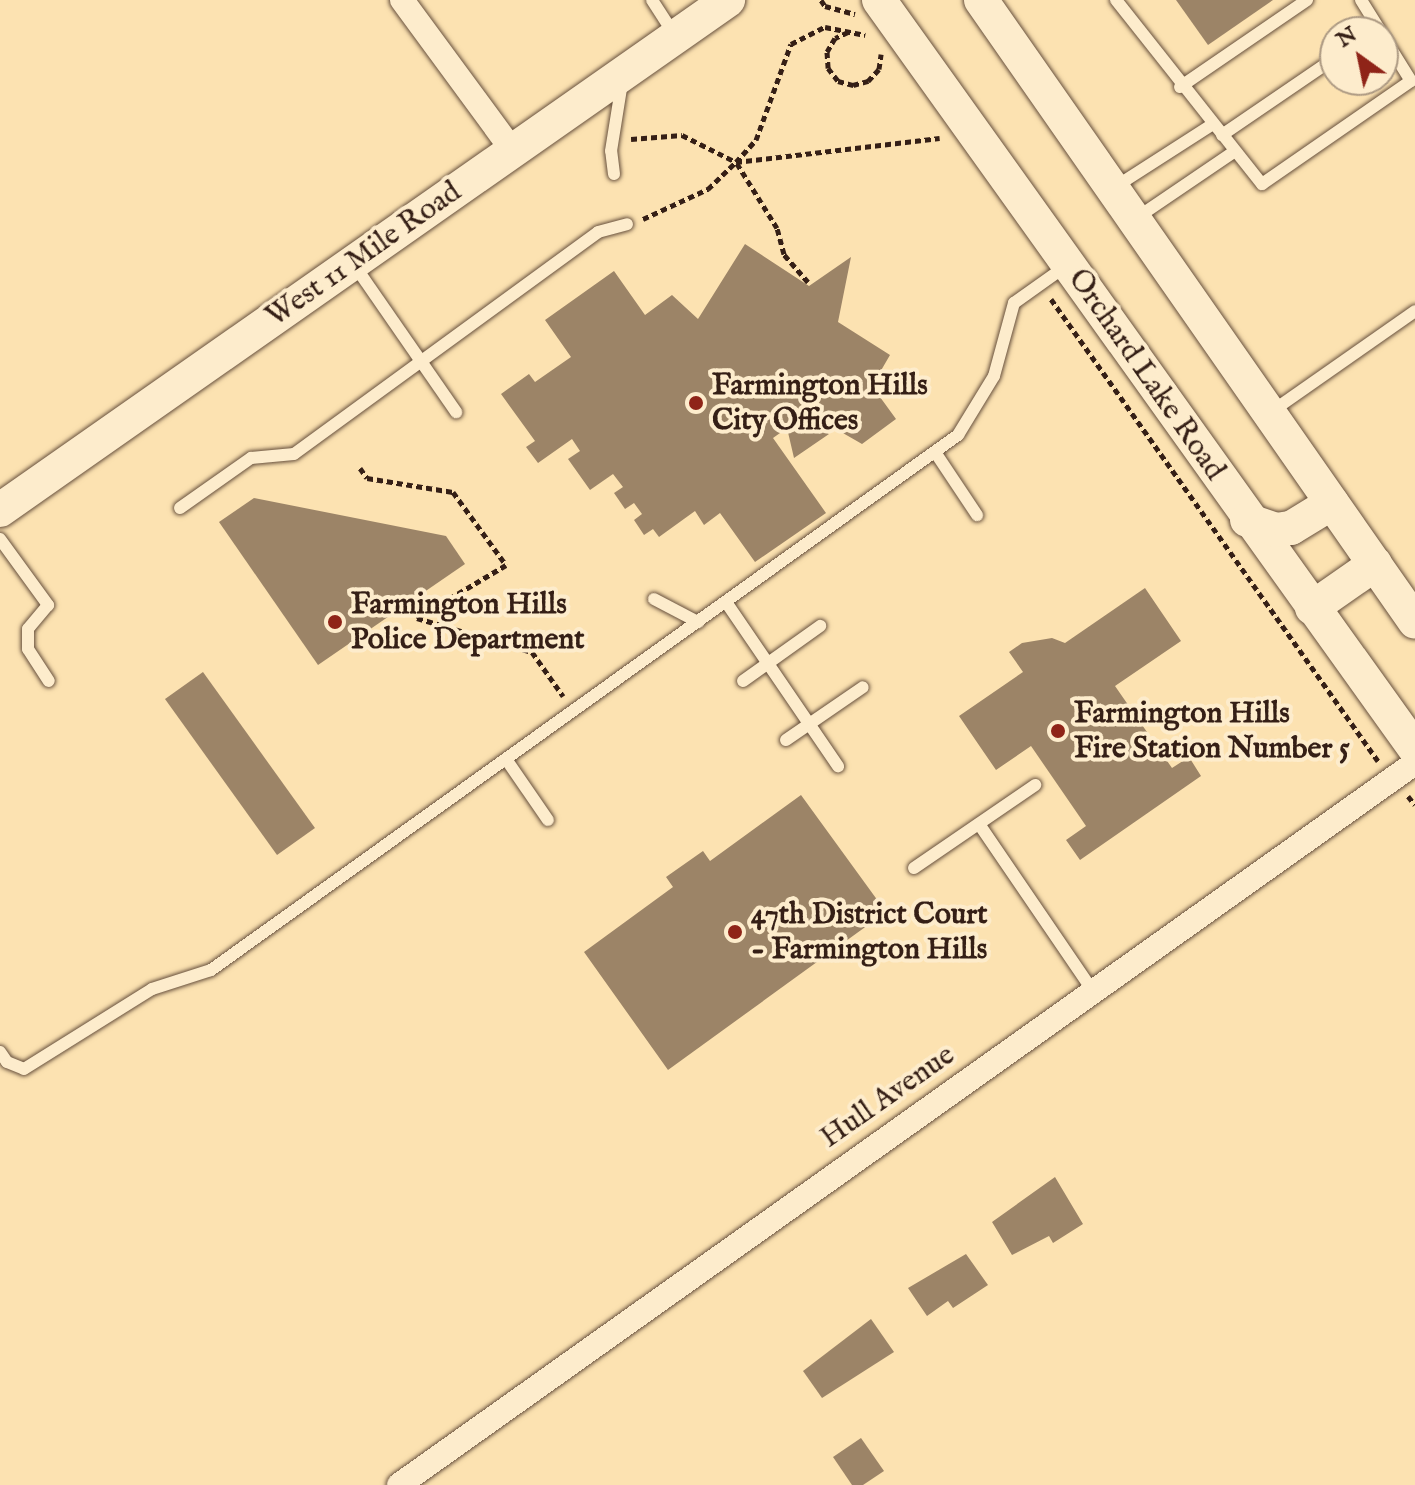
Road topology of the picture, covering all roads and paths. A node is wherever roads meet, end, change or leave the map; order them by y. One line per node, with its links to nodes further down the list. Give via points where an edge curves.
1 (402, 0): 24 (street)
2 (652, 0): 10 (lane)
3 (728, 0): 10 (main road, West 11 Mile Road)
4 (821, 0): 8 (path, via 855,15)
5 (981, 0): 29 (main road)
6 (1116, 0): 16 (lane)
7 (1307, 0): 16 (lane)
8 (888, 13): 9 (path); 11 (path); 33 (main road, Orchard Lake Road)
9 (849, 31): 11 (path, via 835,38 827,52 828,68 838,81 868,81 879,69); 27 (path, via 825,27 791,44 756,140)
10 (676, 36): 15 (main road, West 11 Mile Road)
11 (881, 53): 13 (path)
12 (1399, 63): 17 (lane, via 1411,81)
13 (889, 66)
14 (1319, 69): 21 (lane)
15 (623, 73): 24 (main road, West 11 Mile Road); 25 (lane)
16 (1180, 87): 19 (lane)
17 (1399, 89)
18 (1389, 96): 26 (lane, via 1262,184)
19 (1213, 124): 21 (lane); 29 (lane)
20 (932, 126): 22 (path)
21 (1222, 135): 26 (lane)
22 (941, 138): 23 (path); 27 (path)
23 (946, 146)
24 (513, 151): 32 (main road, West 11 Mile Road)
25 (611, 151): 27 (path, via 638,135 682,135); 28 (lane)
26 (1235, 151): 30 (lane)
27 (736, 162): 31 (path, via 708,189 667,212); 34 (path, via 777,228 784,254)
28 (614, 174)
29 (1113, 188): 30 (main road)
30 (1135, 219): 39 (main road)
31 (627, 224): 37 (lane, via 598,232)
32 (353, 263): 37 (lane); 44 (main road, West 11 Mile Road)
33 (1068, 264): 35 (lane); 46 (main road, Orchard Lake Road)
34 (808, 282)
35 (1040, 284): 40 (lane, via 1014,303 980,407 958,435); 66 (path)
36 (1415, 311): 39 (lane)
37 (422, 361): 38 (lane); 43 (lane, via 294,454 251,458)
38 (456, 412)
39 (1268, 414): 42 (main road)
40 (935, 452): 45 (lane); 50 (lane)
41 (360, 468): 59 (path, via 367,478 453,492 506,565 417,618 532,652)
42 (1332, 503): 46 (main road, via 1291,528 1276,530); 48 (main road)
43 (180, 508)
44 (0, 510)
45 (977, 515)
46 (1247, 520): 51 (main road, Orchard Lake Road)
47 (0, 539): 56 (lane, via 48,605 28,629 28,649)
48 (1375, 564): 51 (main road); 53 (main road)
49 (654, 599): 52 (lane)
50 (726, 602): 52 (lane); 55 (lane)
51 (1312, 608): 62 (main road, Orchard Lake Road)
52 (698, 622): 63 (lane)
53 (1415, 622)
54 (820, 626): 55 (lane)
55 (768, 663): 57 (lane); 60 (lane)
56 (49, 681)
57 (743, 681)
58 (863, 687): 60 (lane)
59 (564, 697)
60 (809, 724): 61 (lane); 65 (lane)
61 (786, 740)
62 (1415, 749)
63 (506, 759): 69 (lane); 73 (lane, via 211,970 152,989 24,1069 7,1062)
64 (1415, 763): 66 (street, Hull Avenue)
65 (838, 766)
66 (1392, 779): 68 (path); 72 (street, Hull Avenue)
67 (1035, 785): 70 (lane)
68 (1415, 805)
69 (548, 820)
70 (979, 824): 71 (lane); 72 (lane)
71 (914, 868)
72 (1093, 991): 74 (street, Hull Avenue)
73 (0, 1052)
74 (399, 1485)

